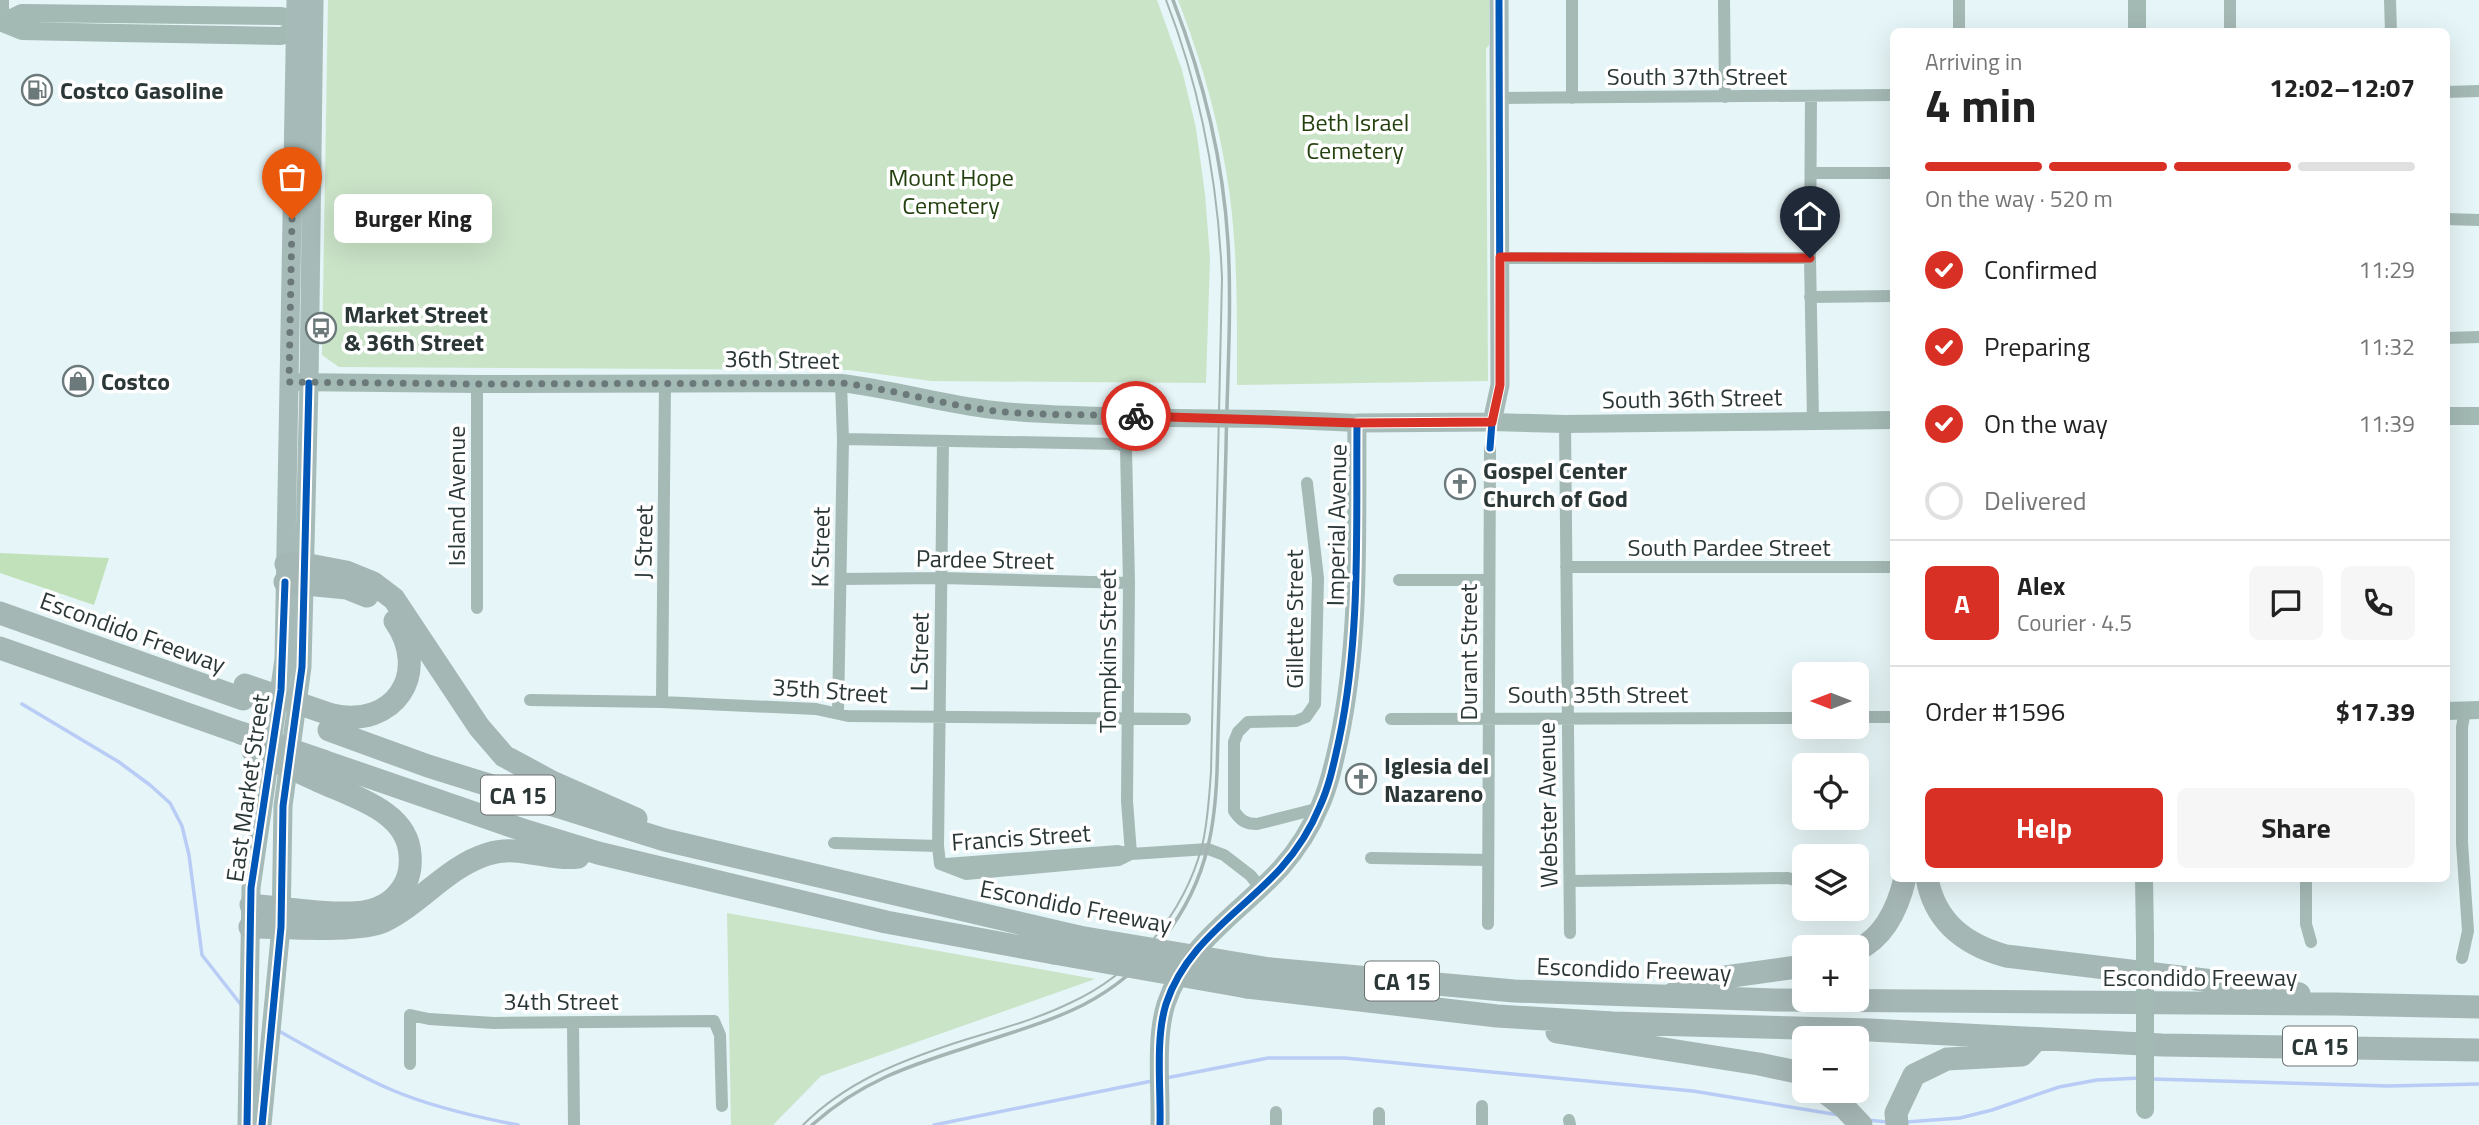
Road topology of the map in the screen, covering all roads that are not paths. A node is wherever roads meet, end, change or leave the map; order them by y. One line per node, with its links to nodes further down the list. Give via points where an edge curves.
1 (3, 0): 11 (street)
2 (314, 0): 10 (main road, East Market Street)
3 (1499, 0): 21 (main road)
4 (1572, 0): 22 (street)
5 (1724, 0): 20 (street)
6 (1959, 0): 12 (street)
7 (2137, 0): 13 (main road)
8 (2230, 0): 14 (street)
9 (2390, 0): 15 (street)
10 (300, 19): 11 (main road, via 22,13); 33 (main road, East Market Street); 34 (main road, East Market Street)
11 (1, 22)
12 (1959, 28)
13 (2137, 28)
14 (2230, 28)
15 (2391, 28)
16 (2479, 91): 17 (street)
17 (2450, 92)
18 (1811, 96): 19 (street, South 37th Street); 20 (street, South 37th Street); 23 (street)
19 (1890, 96)
20 (1724, 97): 22 (street, South 37th Street)
21 (1500, 98): 22 (street, South 37th Street); 27 (main road)
22 (1572, 98)
23 (1811, 173): 24 (street); 28 (street)
24 (1890, 173)
25 (2450, 219): 26 (street)
26 (2479, 220)
27 (1500, 257): 28 (street); 42 (main road, via 1500,385)
28 (1810, 258): 30 (street)
29 (1890, 296): 30 (street)
30 (1810, 297): 40 (street)
31 (2479, 337): 32 (street)
32 (2450, 338)
33 (289, 382): 34 (main road, 36th Street); 51 (main road, East Market Street)
34 (309, 383): 37 (main road, 36th Street); 51 (main road, East Market Street)
35 (665, 383): 36 (main road, 36th Street); 37 (main road, 36th Street); 61 (street, J Street)
36 (841, 383): 43 (main road, 36th Street, bridge, via 997,411); 45 (street, K Street)
37 (477, 384): 57 (street, Island Avenue)
38 (2450, 416): 39 (main road)
39 (2479, 416)
40 (1813, 420): 41 (main road, South 36th Street); 44 (main road, South 36th Street)
41 (1890, 420)
42 (1492, 422): 43 (main road, Imperial Avenue); 44 (main road, South 36th Street)
43 (1357, 423): 76 (main road, Imperial Avenue, via 1352,659 1331,780)
44 (1565, 424): 49 (street, Webster Avenue)
45 (843, 439): 46 (street); 53 (street, K Street)
46 (943, 441): 52 (street, L Street); 56 (street, Tompkins Street, via 1119,444 1126,448)
47 (1490, 448): 55 (street, Durant Street)
48 (1307, 483): 76 (street, Gillette Street, via 1318,578 1315,704 1306,717 1296,721 1248,722 1238,732 1234,811 1240,820 1257,824)
49 (1566, 567): 50 (street, South Pardee Street); 73 (street, Webster Avenue)
50 (1890, 567)
51 (295, 573): 74 (highway, via 362,593 393,618 408,648 404,686 393,701 366,718); 79 (highway, via 346,572 394,598 479,727 504,756); 92 (main road, East Market Street); 93 (main road, East Market Street, via 302,667 283,806)
52 (942, 578): 53 (street, Pardee Street); 56 (street, Pardee Street); 67 (street, L Street)
53 (841, 579): 64 (street, K Street)
54 (1399, 580): 55 (street)
55 (1489, 580): 68 (street, Durant Street)
56 (1129, 583): 70 (street, Tompkins Street)
57 (477, 608)
58 (0, 613): 74 (highway, Escondido Freeway / CA 15)
59 (0, 648): 75 (highway, bridge, via 118,691 135,711 241,739)
60 (530, 700): 61 (street, 35th Street)
61 (662, 702): 64 (street, 35th Street)
62 (2450, 711): 63 (main road)
63 (2472, 711): 98 (street, via 2462,727 2468,931)
64 (838, 712): 67 (street, 35th Street)
65 (1869, 717): 66 (street)
66 (1890, 717)
67 (939, 718): 70 (street, 35th Street); 78 (street, L Street)
68 (1490, 718): 72 (street, South 35th Street); 73 (street, South 35th Street); 83 (street, Durant Street)
69 (1792, 718): 73 (street, South 35th Street)
70 (1128, 719): 71 (street, 35th Street); 81 (street, Tompkins Street)
71 (1185, 719)
72 (1391, 719)
73 (1567, 720): 86 (street, Webster Avenue)
74 (330, 723): 79 (highway, Escondido Freeway / CA 15, via 428,766)
75 (321, 771): 80 (highway, Escondido Freeway / CA 15); 93 (highway, via 393,819 408,839 409,876 396,897 364,912)
76 (1320, 808): 91 (main road, Imperial Avenue, via 1302,841)
77 (834, 844): 78 (street, Francis Street)
78 (938, 846): 84 (street, L Street)
79 (709, 851): 100 (highway, Escondido Freeway / CA 15, bridge, via 1079,937 1270,969 1514,991)
80 (598, 853): 93 (highway, via 575,858 516,849 489,853 468,862 380,923 356,927); 103 (highway, Escondido Freeway / CA 15, bridge, via 886,922 1054,953 1247,987)
81 (1131, 854): 84 (street, Francis Street, via 1119,860 966,874); 91 (street, Francis Street, via 1208,849 1224,855)
82 (1371, 858): 83 (street)
83 (1488, 860): 94 (street, Durant Street)
84 (940, 864)
85 (1792, 880): 86 (street)
86 (1570, 881): 95 (street, Webster Avenue)
87 (1904, 882): 97 (highway, via 1890,921)
88 (1928, 882): 101 (highway, via 1942,916 1960,936 1984,950 2279,989)
89 (2144, 882): 112 (main road, bridge)
90 (2306, 882): 96 (street)
91 (1261, 888): 117 (main road, Imperial Avenue, via 1212,932 1176,979 1161,1025)
92 (250, 916): 93 (highway); 115 (main road, East Market Street)
93 (281, 917): 116 (main road, East Market Street)
94 (1488, 924)
95 (1570, 933)
96 (2311, 942)
97 (1869, 944)
98 (2462, 958)
99 (1792, 968): 100 (highway, via 1696,981)
100 (1669, 996): 101 (highway, Escondido Freeway / CA 15)
101 (2335, 1004): 102 (highway, Escondido Freeway / CA 15)
102 (2479, 1007)
103 (1497, 1016): 105 (highway, Escondido Freeway / CA 15); 108 (highway, via 1539,1030)
104 (573, 1023): 107 (street, 34th Street, via 494,1023 410,1015); 110 (street, 34th Street, via 714,1021 720,1035); 114 (street)
105 (2037, 1039): 106 (highway, Escondido Freeway / CA 15); 113 (highway, via 2022,1055 1947,1059 1914,1075)
106 (2479, 1050)
107 (410, 1064)
108 (1792, 1071)
109 (1839, 1103): 119 (highway)
110 (722, 1106)
111 (1482, 1106): 118 (street)
112 (2145, 1118)
113 (1897, 1119)
114 (574, 1123)
115 (247, 1125)
116 (262, 1125)
117 (1160, 1125)
118 (1482, 1125)
119 (1861, 1125)

